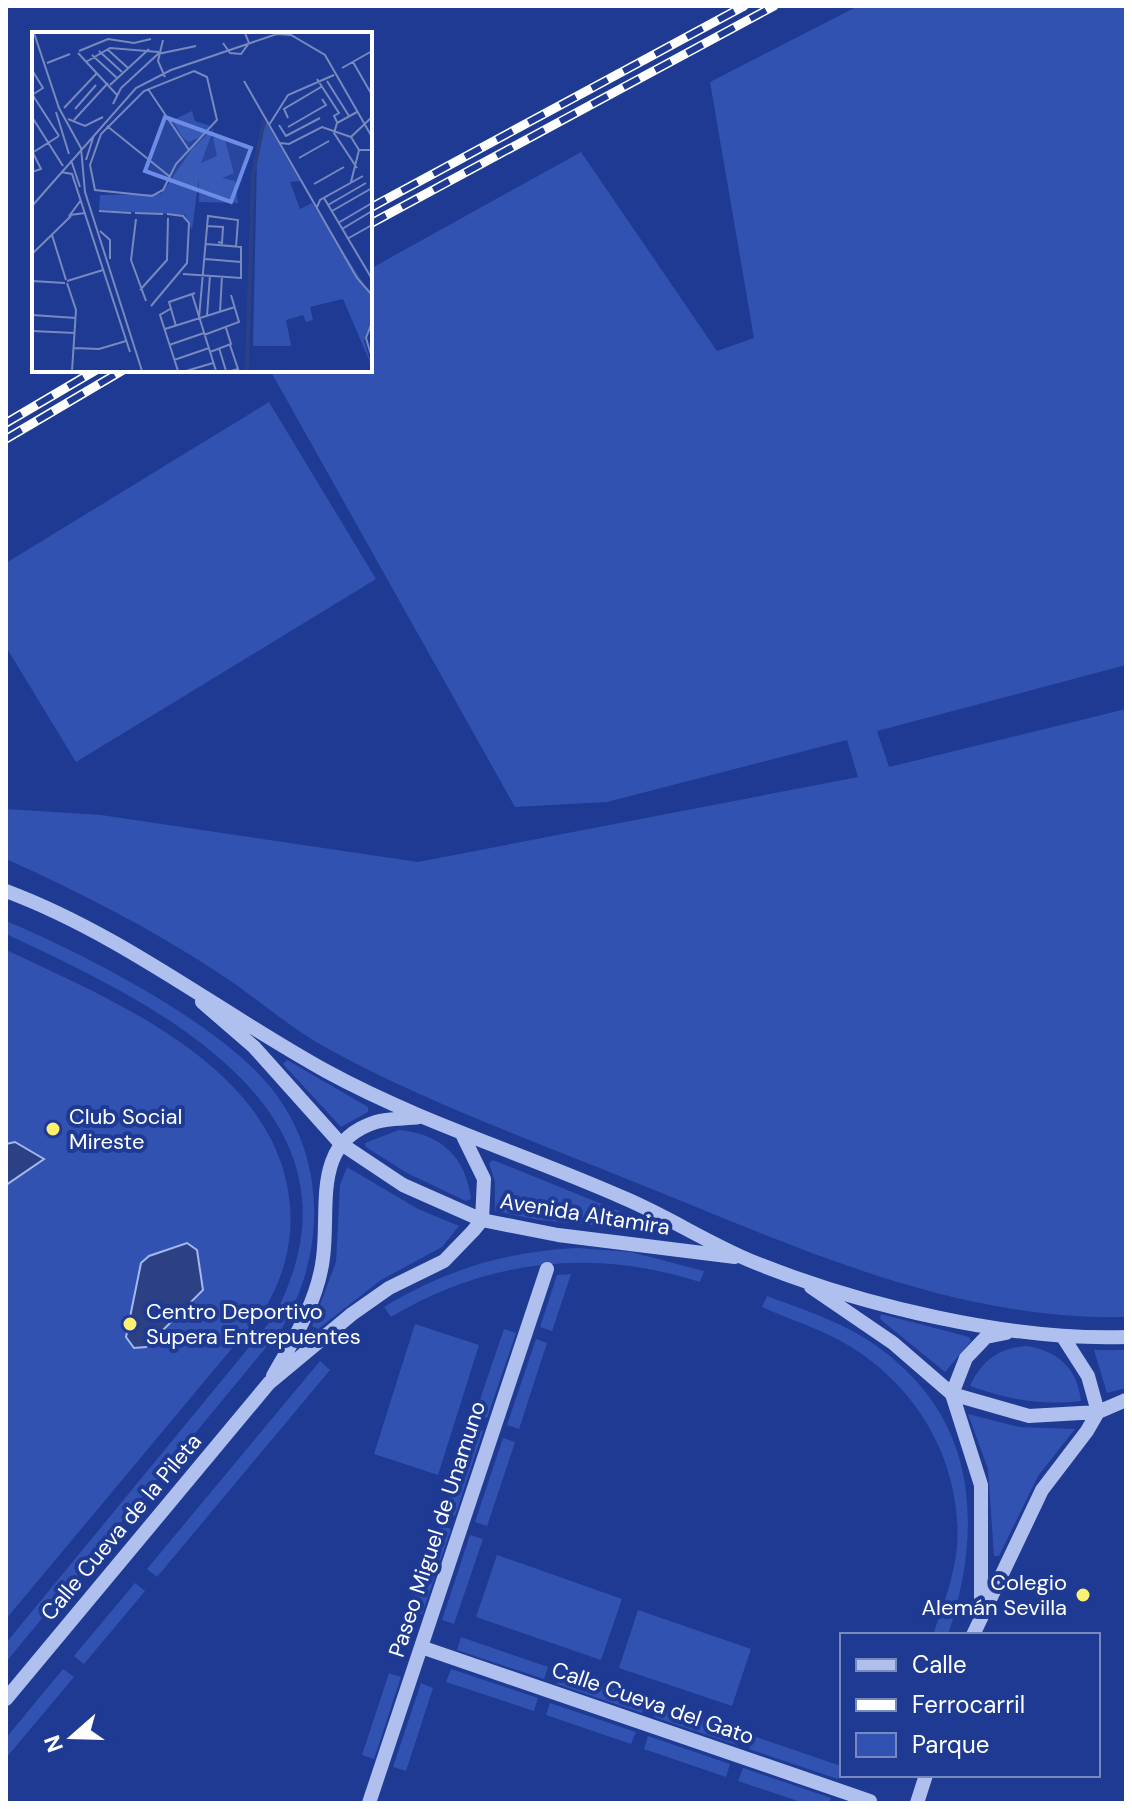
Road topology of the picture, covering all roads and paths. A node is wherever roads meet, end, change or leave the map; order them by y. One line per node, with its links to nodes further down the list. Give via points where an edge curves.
1 (6, 891): 2 (street, Avenida Altamira)
2 (168, 974): 3 (street, Avenida Altamira, via 326,1071); 5 (street, Avenida Altamira, via 254,1047)
3 (419, 1117): 4 (street, Avenida Altamira); 5 (street, via 375,1122)
4 (463, 1136): 6 (street, via 484,1179); 7 (street, Avenida Altamira, via 624,1197)
5 (340, 1143): 6 (street, Avenida Altamira, via 403,1185); 13 (street, via 325,1182 323,1259 304,1321)
6 (482, 1220): 7 (street, Avenida Altamira); 13 (street, via 444,1261 389,1288)
7 (748, 1259): 9 (street, Avenida Altamira)
8 (547, 1269): 19 (street, Paseo Miguel de Unamuno)
9 (801, 1280): 10 (street, Avenida Altamira); 14 (street, Avenida Altamira, via 893,1343)
10 (1015, 1331): 11 (street, Avenida Altamira); 14 (street, via 986,1337 966,1358)
11 (1063, 1337): 12 (street, Avenida Altamira); 16 (street, via 1088,1376)
12 (1126, 1337)
13 (269, 1383): 20 (street, Calle Cueva de la Pileta)
14 (952, 1394): 16 (street, Avenida Altamira, via 1029,1416); 17 (street, via 981,1485)
15 (1126, 1400): 16 (street, Avenida Altamira)
16 (1098, 1412): 17 (street, via 1042,1490)
17 (981, 1613): 18 (street)
18 (974, 1633)
19 (421, 1647): 22 (street, Calle Cueva del Gato); 23 (street, Paseo Miguel de Unamuno)
20 (6, 1699)
21 (925, 1777): 24 (street)
22 (870, 1801)
23 (369, 1803)
24 (917, 1803)

